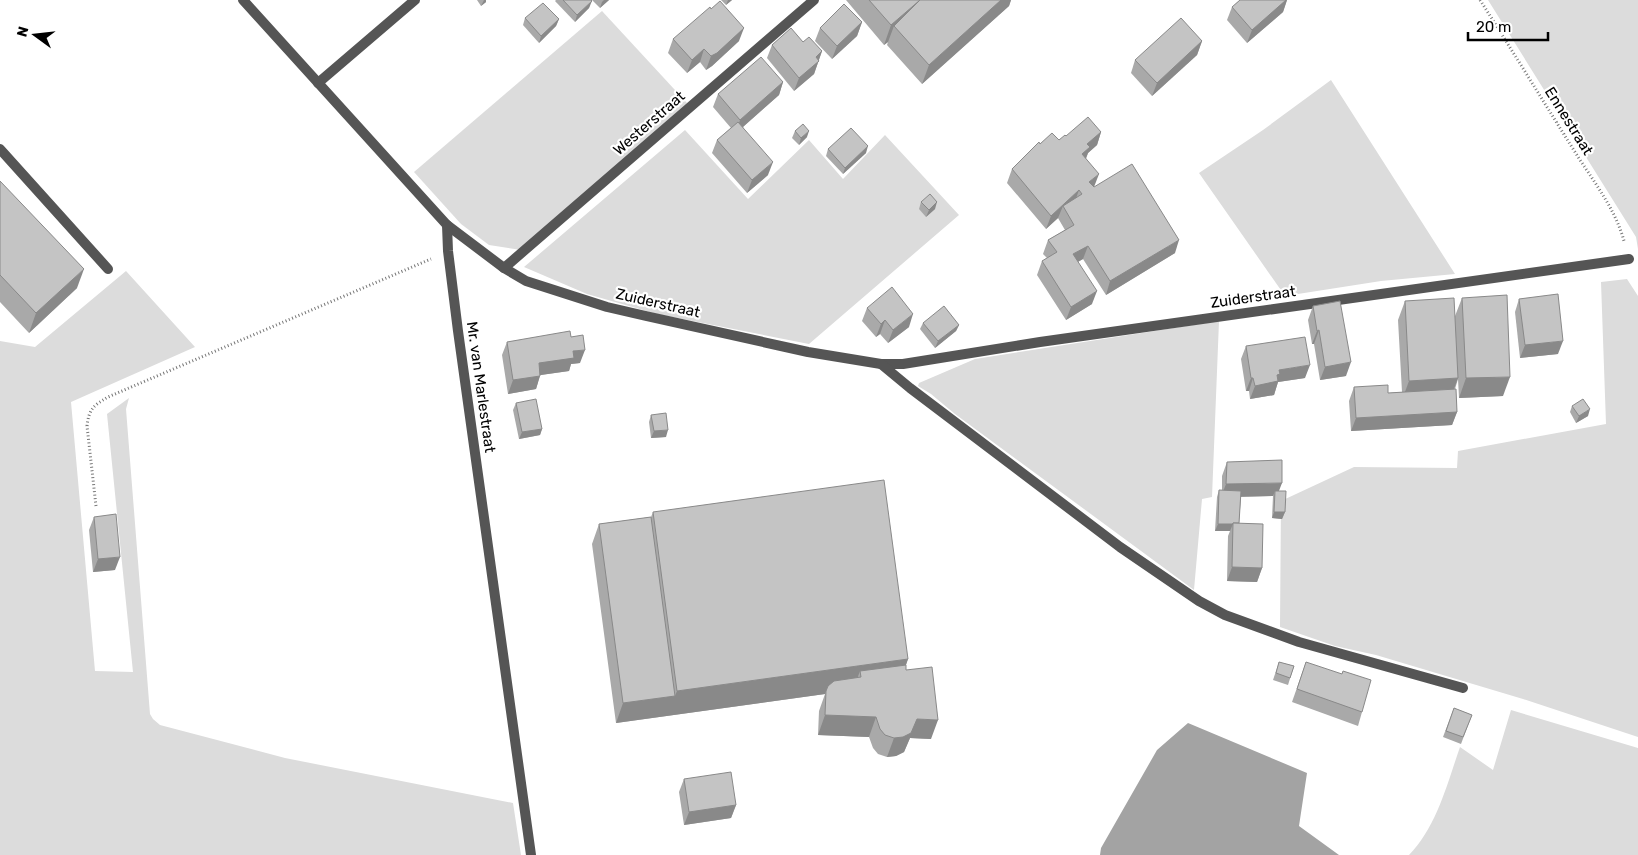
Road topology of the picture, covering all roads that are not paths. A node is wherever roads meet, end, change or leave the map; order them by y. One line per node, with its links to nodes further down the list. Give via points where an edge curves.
1 (242, 0): 4 (street)
2 (415, 0): 4 (street)
3 (814, 0): 9 (street, Westerstraat)
4 (318, 83): 6 (street)
5 (0, 149): 8 (street)
6 (447, 225): 9 (street, Zuiderstraat); 12 (street, Mr. van Marlestraat, via 458,331)
7 (1629, 259): 10 (street, Zuiderstraat, via 903,364)
8 (108, 268)
9 (504, 268): 10 (street, Zuiderstraat, via 526,281 608,307 808,352)
10 (881, 364): 11 (street, via 1120,548 1199,601 1248,625)
11 (1463, 688)
12 (531, 855)

